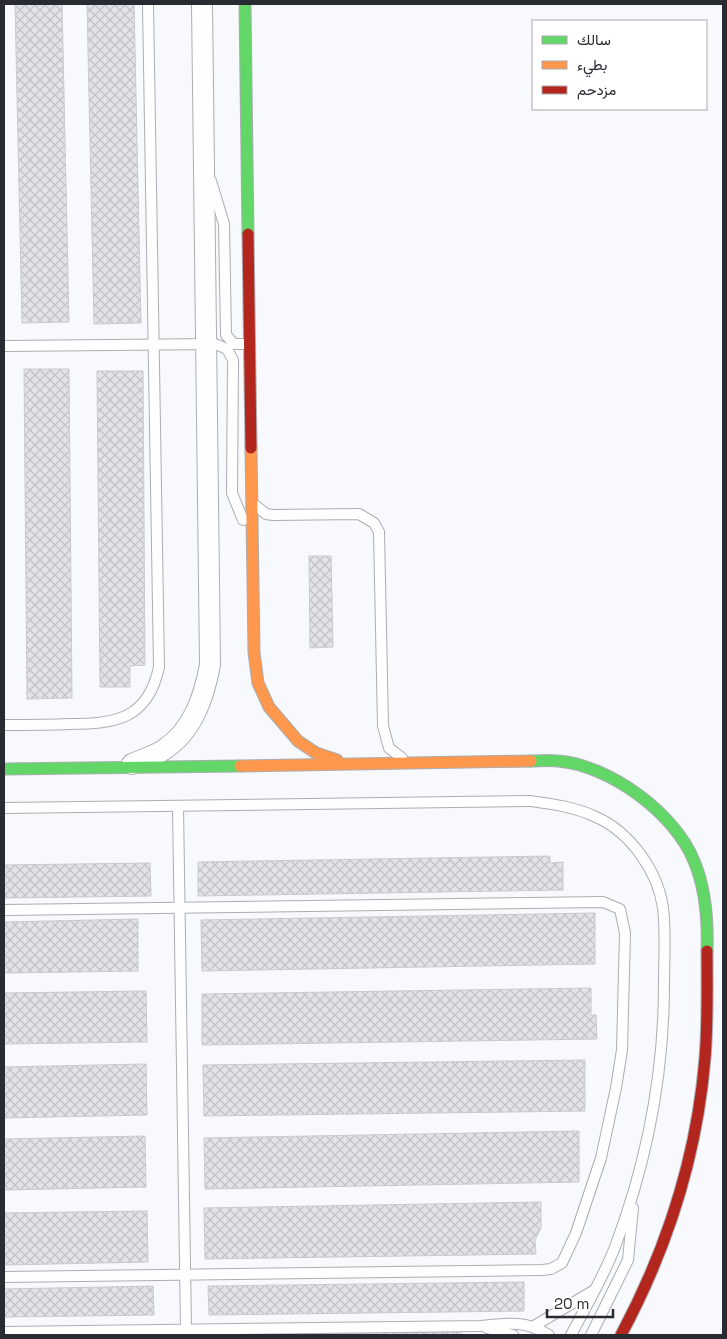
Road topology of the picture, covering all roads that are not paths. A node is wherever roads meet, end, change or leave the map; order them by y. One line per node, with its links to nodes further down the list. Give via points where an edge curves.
1 (148, 4): 6 (lane)
2 (202, 4): 4 (street)
3 (245, 4): 5 (street)
4 (204, 159): 5 (lane, via 224,224 226,335 234,344); 7 (street)
5 (249, 344): 9 (street)
6 (153, 345): 7 (lane); 8 (lane); 11 (lane, via 159,667 156,681 142,705 119,720 92,724)
7 (206, 345): 10 (lane, via 222,346 233,360 232,493); 14 (street, via 210,665 204,694 180,737 164,750)
8 (4, 346)
9 (250, 498): 10 (street); 12 (lane, via 258,510 266,514 347,512 360,514 374,523 379,532 385,739 396,754)
10 (252, 541): 13 (street, via 254,652 258,682 269,707 298,741 316,753)
11 (4, 725)
12 (417, 762): 13 (street); 32 (street, via 531,760 588,767 637,792 661,813 694,860 705,900 708,932 703,1077 691,1143 665,1236 645,1289)
13 (348, 764): 14 (street)
14 (124, 768): 15 (street)
15 (4, 769)
16 (178, 807): 17 (lane); 18 (lane); 20 (lane, via 530,802 556,804 579,811 614,828 644,860 657,885 663,908 664,1030 659,1081)
17 (4, 808)
18 (179, 907): 19 (lane); 21 (lane); 21 (lane, via 603,902 620,909 625,933 622,1050 610,1121 590,1197 566,1256 557,1267 542,1270)
19 (4, 910)
20 (634, 1192): 23 (lane); 31 (lane, via 628,1260)
21 (185, 1274): 22 (lane); 26 (lane)
22 (4, 1277)
23 (595, 1290): 25 (lane); 30 (lane)
24 (481, 1326): 25 (lane, via 514,1323); 26 (lane); 28 (lane)
25 (534, 1326): 29 (lane)
26 (186, 1329): 27 (lane)
27 (4, 1332)
28 (513, 1335)
29 (549, 1335)
30 (571, 1335)
31 (591, 1335)
32 (621, 1335)

